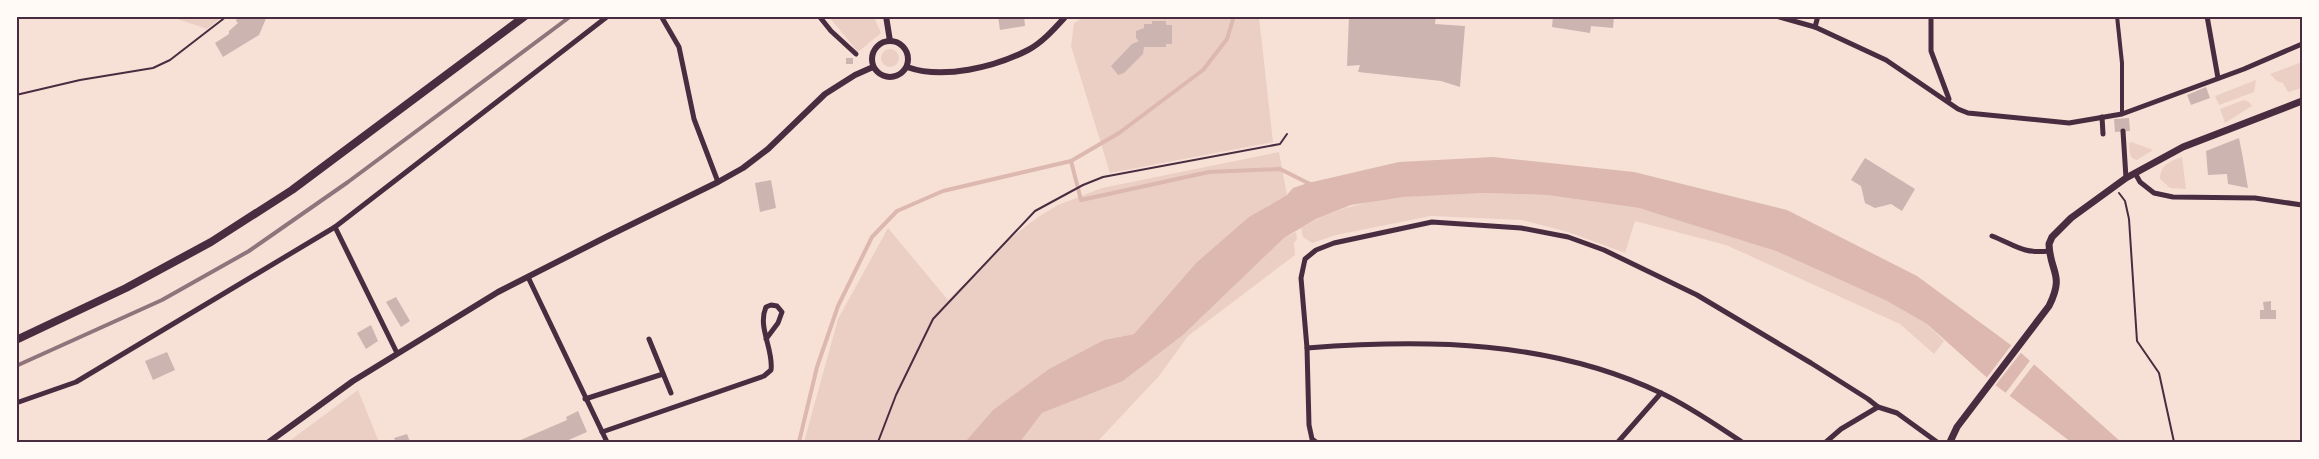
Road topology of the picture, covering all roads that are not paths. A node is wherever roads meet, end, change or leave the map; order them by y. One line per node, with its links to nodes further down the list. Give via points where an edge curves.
1 (227, 16): 20 (lane, via 170,60 153,68)
2 (525, 16): 37 (main road, via 292,190 211,242)
3 (608, 16): 31 (street)
4 (661, 16): 29 (street, via 679,47 694,119)
5 (819, 16): 16 (street)
6 (886, 16): 14 (street)
7 (1066, 16): 18 (street, via 1028,50 987,65 943,73 922,73)
8 (1776, 16): 13 (street)
9 (1818, 16): 13 (street)
10 (1931, 16): 22 (street, via 1931,51)
11 (2117, 16): 23 (street)
12 (2207, 16): 19 (street)
13 (1815, 27): 22 (street, via 1886,60)
14 (890, 41): 17 (street, via 873,52); 18 (street, via 906,50)
15 (2302, 44): 19 (street)
16 (856, 54)
17 (873, 67): 18 (street, via 887,78 899,76); 29 (street, via 825,94 768,149)
18 (907, 67)
19 (2218, 78): 23 (street)
20 (16, 95)
21 (2302, 101): 27 (main road, via 2183,147)
22 (1952, 103): 24 (street, via 1968,113 2055,122)
23 (2122, 116): 24 (street)
24 (2103, 117): 26 (street)
25 (2123, 131): 28 (street)
26 (2103, 134)
27 (2135, 174): 28 (main road); 30 (street, via 2154,193 2173,197 2255,198)
28 (2126, 178): 33 (main road, via 2052,237)
29 (718, 182): 34 (street)
30 (2302, 205)
31 (336, 227): 39 (street); 44 (street, via 76,382)
32 (1992, 236): 33 (street, via 2020,250)
33 (2049, 251): 54 (main road, via 2058,280 2056,293)
34 (528, 277): 39 (street); 43 (street)
35 (649, 339): 40 (street)
36 (766, 339): 36 (street, via 763,313 766,307 777,306 782,312); 46 (street, via 772,364 764,376)
37 (16, 340)
38 (1307, 348): 42 (street, via 1417,342 1492,348 1550,356 1614,374); 45 (street, via 1301,279 1305,259 1316,250 1432,222 1521,228 1568,237 1604,250 1696,296); 49 (street, via 1310,425)
39 (397, 353): 47 (street)
40 (663, 374): 41 (street); 43 (street)
41 (671, 393)
42 (1661, 393): 50 (street); 51 (street)
43 (585, 399): 46 (street)
44 (16, 403)
45 (1878, 407): 52 (street); 53 (street, via 1897,413)
46 (602, 432): 48 (street)
47 (269, 442)
48 (607, 442)
49 (1316, 442)
50 (1618, 442)
51 (1742, 442)
52 (1826, 442)
53 (1937, 442)
54 (1950, 442)

